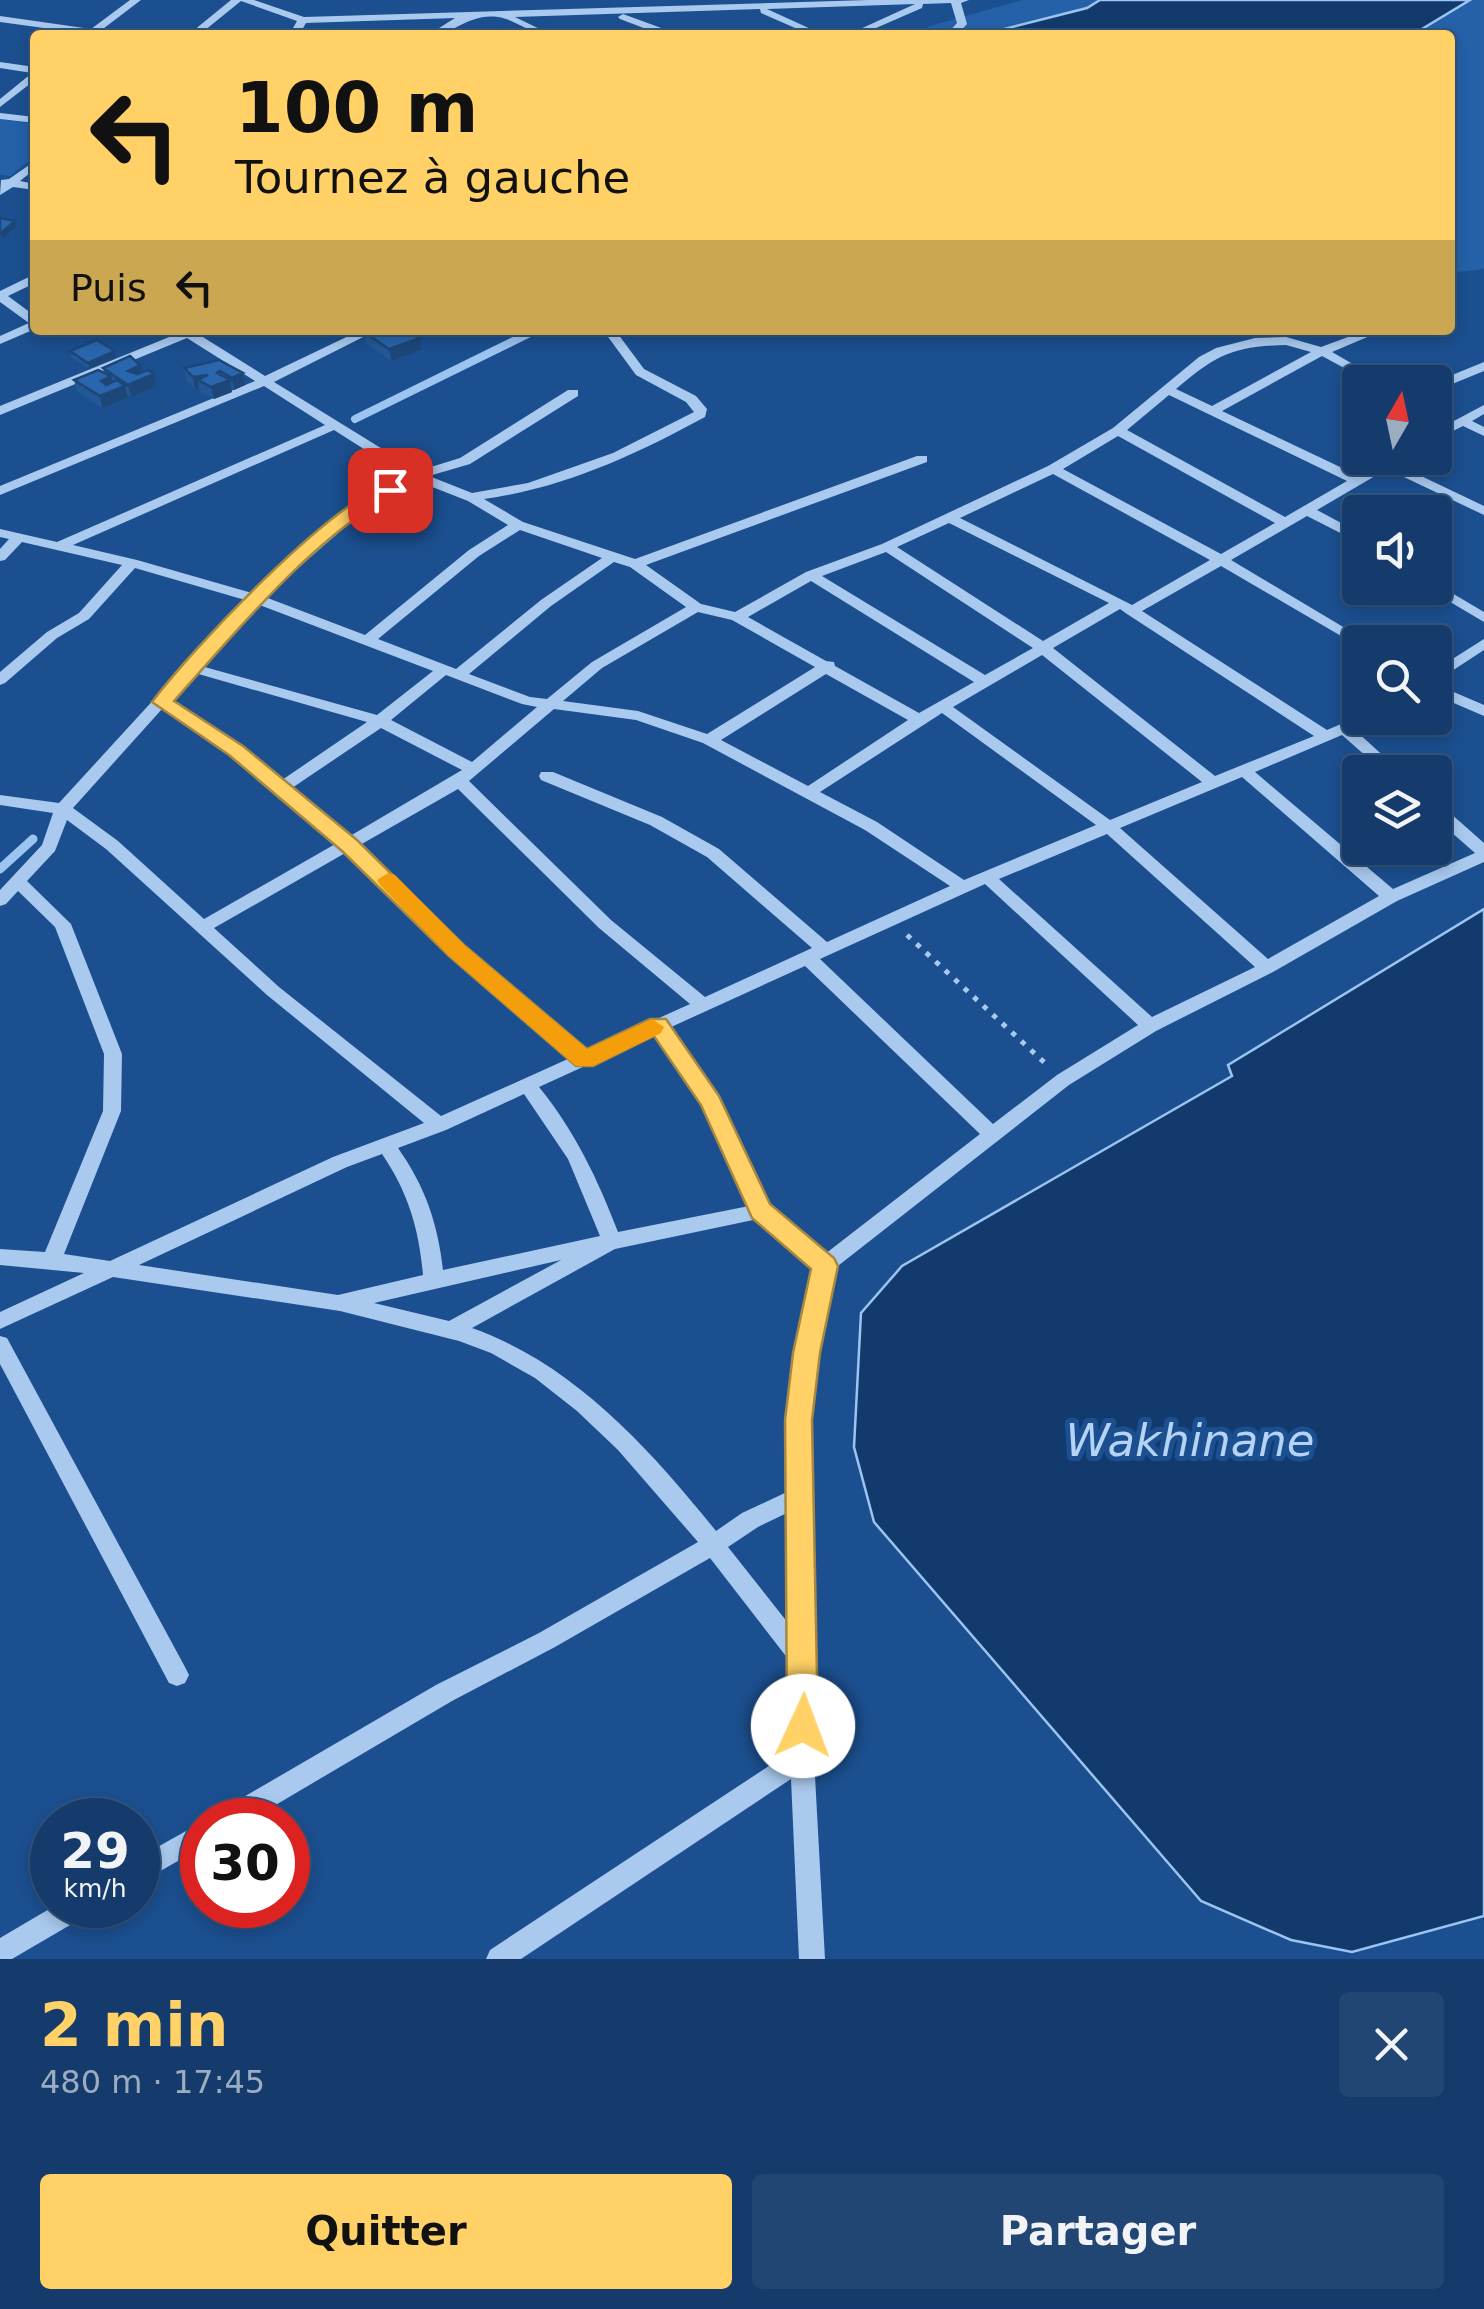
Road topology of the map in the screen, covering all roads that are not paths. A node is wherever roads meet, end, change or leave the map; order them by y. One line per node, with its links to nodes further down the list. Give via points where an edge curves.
1 (136, 0): 18 (street)
2 (236, 0): 19 (street)
3 (245, 0): 8 (street)
4 (448, 0): 13 (street)
5 (955, 0): 6 (street); 7 (street); 26 (street, via 962,24)
6 (964, 0)
7 (929, 2): 10 (street); 25 (street)
8 (273, 4): 16 (street)
9 (692, 5): 10 (street); 11 (street)
10 (759, 8): 24 (street)
11 (613, 13): 12 (street); 23 (street)
12 (501, 14): 14 (street); 22 (street)
13 (444, 16): 14 (street); 16 (street)
14 (468, 16): 21 (street)
15 (0, 19): 17 (street)
16 (303, 20): 20 (street)
17 (72, 30)
18 (95, 30)
19 (199, 30)
20 (297, 30)
21 (442, 30)
22 (537, 30)
23 (658, 30)
24 (807, 30)
25 (864, 30)
26 (956, 30)
27 (0, 64): 28 (street)
28 (30, 71)
29 (30, 77): 30 (street)
30 (0, 104)
31 (0, 116): 32 (street)
32 (30, 119)
33 (30, 167): 34 (street)
34 (6, 182): 35 (street)
35 (0, 192)
36 (0, 280): 38 (street)
37 (30, 281): 38 (street)
38 (22, 285): 39 (street)
39 (0, 296): 40 (street)
40 (30, 320)
41 (30, 326): 47 (street)
42 (180, 335): 57 (street)
43 (195, 335): 52 (street)
44 (361, 335): 52 (street)
45 (614, 335): 71 (street, via 640,372 691,400 700,414 628,454 533,486)
46 (1365, 335): 48 (street)
47 (0, 340)
48 (1322, 351): 49 (street); 53 (street, via 1271,340 1238,345 1203,360); 56 (street)
49 (1347, 365)
50 (1484, 366): 51 (street)
51 (1452, 380)
52 (265, 381): 60 (street); 70 (street)
53 (1167, 388): 56 (street); 62 (street)
54 (574, 393): 68 (street, via 466,461)
55 (1484, 409): 59 (street)
56 (1214, 410): 69 (street)
57 (0, 411)
58 (1452, 423): 59 (street)
59 (1457, 425): 61 (street); 63 (street)
60 (333, 426): 68 (street); 81 (street)
61 (1452, 428)
62 (1118, 431): 65 (street); 75 (street)
63 (1484, 432)
64 (922, 459): 86 (street)
65 (1053, 469): 74 (street); 84 (street)
66 (1365, 475): 69 (street)
67 (1417, 475): 73 (street)
68 (416, 476): 71 (street); 88 (street, via 364,503)
69 (1356, 480): 72 (street)
70 (0, 491)
71 (471, 498): 76 (street)
72 (1306, 510): 75 (street); 77 (street)
73 (1484, 511)
74 (948, 518): 80 (street); 91 (street)
75 (1284, 522): 84 (street)
76 (518, 525): 83 (street); 95 (street)
77 (1342, 529)
78 (0, 532): 79 (street)
79 (19, 537): 81 (street); 82 (street)
80 (887, 547): 87 (street); 97 (street)
81 (57, 548): 85 (street)
82 (0, 557)
83 (612, 557): 86 (street); 101 (street)
84 (1218, 559): 91 (street); 94 (street, via 1271,584)
85 (132, 562): 88 (street); 102 (street, via 84,616)
86 (635, 564): 90 (street)
87 (812, 575): 92 (street); 103 (street)
88 (255, 598): 95 (street); 100 (street)
89 (1452, 598): 93 (street)
90 (696, 607): 92 (street); 106 (street, via 597,666)
91 (1126, 607): 97 (street); 112 (street)
92 (737, 617): 99 (street)
93 (1484, 618)
94 (1342, 631)
95 (368, 639): 101 (street)
96 (1484, 643): 98 (street)
97 (1042, 646): 103 (street); 118 (street)
98 (1452, 665)
99 (829, 666): 109 (street); 113 (street)
100 (192, 668): 105 (street); 110 (street)
101 (450, 673): 106 (street); 110 (street)
102 (0, 680)
103 (986, 682): 107 (street)
104 (1452, 696): 108 (street)
105 (162, 702): 119 (street); 122 (street)
106 (548, 706): 113 (street, via 638,716); 116 (street)
107 (942, 706): 109 (street); 124 (street)
108 (1484, 710)
109 (920, 720): 120 (street)
110 (380, 721): 116 (street); 119 (street)
111 (1342, 730): 112 (street)
112 (1336, 733): 114 (street); 115 (street)
113 (709, 740): 120 (street)
114 (1368, 755)
115 (1246, 772): 118 (street); 130 (street)
116 (467, 776): 125 (street); 135 (street, via 605,924)
117 (547, 776): 133 (street, via 656,821 712,853)
118 (1215, 784): 124 (street)
119 (280, 788): 125 (street)
120 (810, 792): 129 (street)
121 (2, 803): 122 (street)
122 (63, 809): 128 (street, via 49,847); 132 (street)
123 (1452, 825): 126 (street)
124 (1108, 826): 127 (street); 134 (street)
125 (350, 846): 132 (street); 138 (street, via 456,950)
126 (1484, 854): 130 (street)
127 (988, 878): 129 (street); 137 (street)
128 (19, 884): 131 (street); 146 (street, via 62,924 113,1054 112,1111)
129 (963, 887): 133 (street)
130 (1391, 897): 134 (street)
131 (0, 900)
132 (203, 928): 140 (street)
133 (816, 953): 135 (street); 141 (street)
134 (1267, 968): 137 (street)
135 (702, 1003): 136 (street)
136 (658, 1024): 138 (street); 143 (street, via 711,1102)
137 (1150, 1026): 141 (street, via 1064,1080)
138 (584, 1060): 139 (street)
139 (528, 1085): 140 (street); 144 (street, via 576,1150)
140 (439, 1126): 142 (street)
141 (994, 1136): 147 (street)
142 (386, 1145): 148 (street); 149 (street, via 426,1214)
143 (761, 1211): 144 (street); 147 (street)
144 (612, 1241): 149 (street); 152 (street)
145 (0, 1257): 146 (street)
146 (52, 1260): 148 (street)
147 (825, 1266): 154 (street, via 798,1420)
148 (106, 1270): 150 (street); 151 (street)
149 (434, 1281): 150 (street)
150 (338, 1303): 152 (street)
151 (0, 1321)
152 (451, 1330): 155 (street, via 500,1348 560,1385 626,1442)
153 (0, 1344): 157 (street)
154 (799, 1497): 155 (street); 156 (street)
155 (712, 1546): 156 (street); 159 (street)
156 (804, 1661): 158 (street)
157 (176, 1675)
158 (802, 1758): 162 (street); 163 (street)
159 (265, 1798)
160 (33, 1928): 161 (street)
161 (2, 1943)
162 (499, 1959)
163 (812, 1959)

